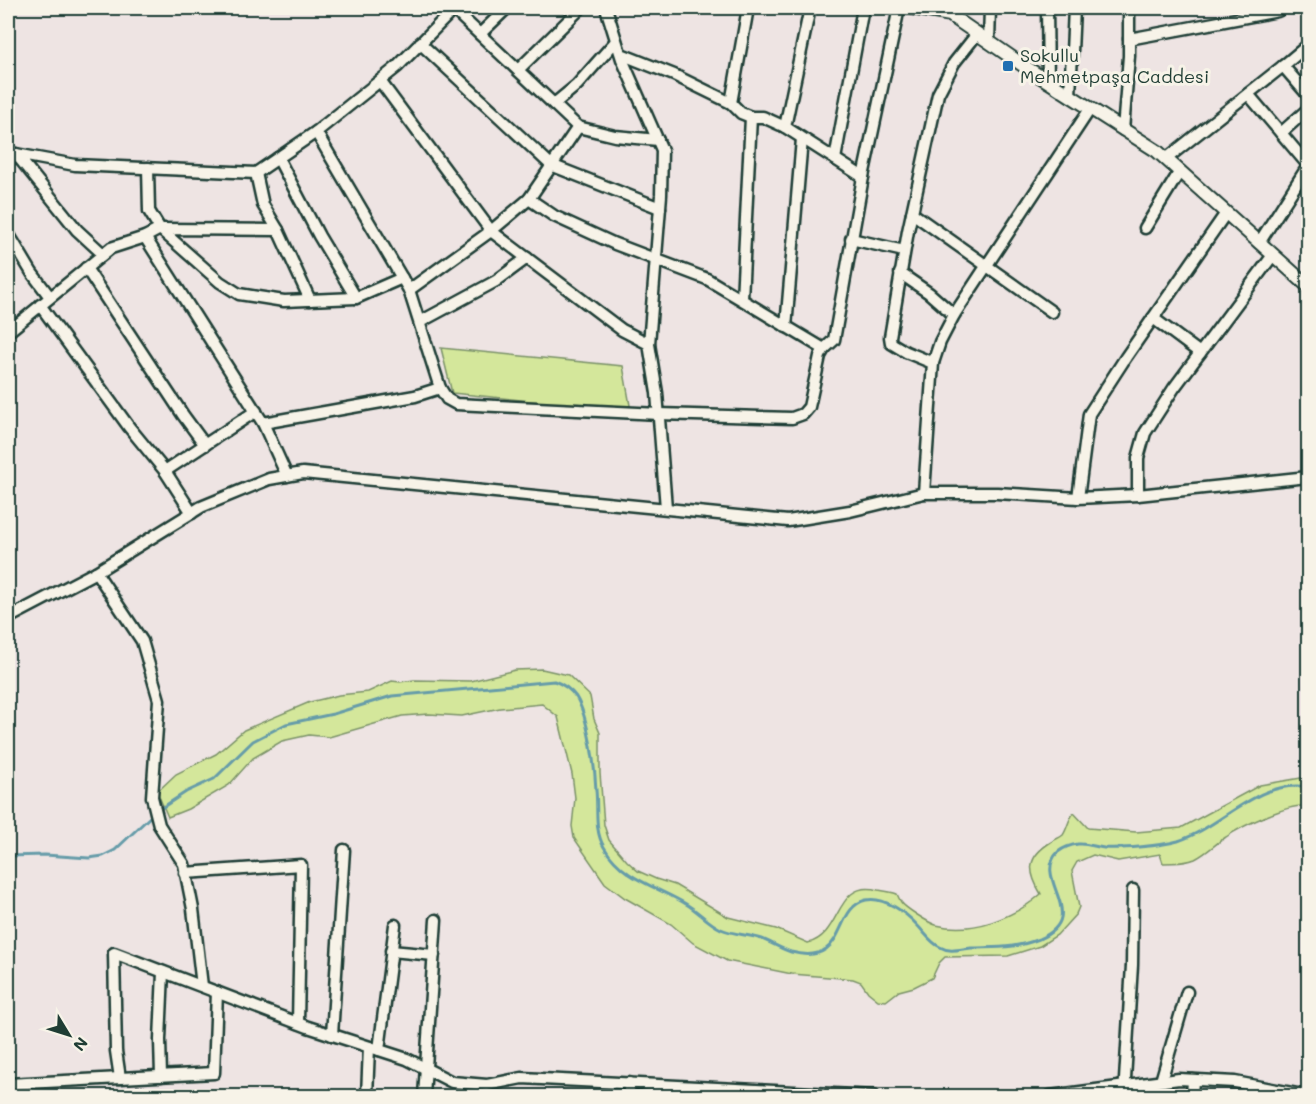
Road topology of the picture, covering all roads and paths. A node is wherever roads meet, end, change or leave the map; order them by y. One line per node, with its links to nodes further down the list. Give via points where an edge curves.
1 (454, 8): 16 (street); 21 (street)
2 (507, 8): 16 (street)
3 (580, 8): 25 (street)
4 (606, 8): 19 (street)
5 (748, 8): 31 (street)
6 (810, 8): 37 (street)
7 (863, 8): 45 (street)
8 (899, 8): 52 (street)
9 (911, 8): 17 (street, via 950,15)
10 (990, 8): 20 (street)
11 (1047, 8): 27 (street)
12 (1074, 8): 30 (street)
13 (1129, 8): 18 (street)
14 (1260, 11): 15 (street); 18 (street)
15 (1278, 11)
16 (480, 34): 25 (street)
17 (977, 34): 20 (street); 55 (street, via 954,63 938,94)
18 (1129, 39): 38 (street)
19 (616, 41): 23 (street); 32 (street, via 577,85)
20 (989, 42): 27 (street)
21 (420, 43): 26 (street); 47 (street)
22 (1308, 45): 24 (street)
23 (621, 54): 31 (street); 42 (street)
24 (1283, 66): 28 (street); 29 (street)
25 (518, 70): 32 (street)
26 (380, 81): 39 (street); 60 (street)
27 (1048, 82): 30 (street)
28 (1248, 94): 40 (street); 46 (street)
29 (1308, 95)
30 (1070, 96): 33 (street)
31 (731, 103): 35 (street)
32 (554, 104): 36 (street)
33 (1090, 109): 38 (street); 70 (street)
34 (1308, 109): 40 (street)
35 (751, 117): 37 (street, via 763,117); 78 (street)
36 (578, 127): 42 (street); 47 (street)
37 (785, 127): 41 (street)
38 (1123, 130): 46 (street)
39 (316, 132): 44 (street); 73 (street)
40 (1281, 133): 48 (street)
41 (802, 139): 45 (street); 85 (street)
42 (658, 140): 54 (street, via 662,150)
43 (12, 155): 49 (street, via 75,165); 66 (street)
44 (278, 158): 51 (street); 77 (street)
45 (835, 159): 52 (street)
46 (1166, 159): 50 (street)
47 (551, 165): 53 (street); 54 (street)
48 (1308, 165): 64 (street)
49 (148, 168): 51 (street); 57 (street, via 148,211)
50 (1180, 171): 56 (street); 58 (street)
51 (256, 173): 59 (street, via 263,205)
52 (863, 177): 63 (street)
53 (529, 199): 60 (street); 69 (street, via 554,216)
54 (660, 208): 69 (street)
55 (912, 213): 65 (street); 70 (street)
56 (1226, 213): 64 (street); 83 (street)
57 (160, 228): 59 (street); 62 (street); 79 (street, via 239,294 284,301)
58 (1145, 228)
59 (278, 230): 79 (street)
60 (491, 231): 68 (street); 75 (street)
61 (8, 233): 76 (street)
62 (145, 237): 66 (street); 92 (street)
63 (851, 239): 65 (street); 88 (street, via 834,340)
64 (1259, 243): 67 (street)
65 (904, 251): 72 (street)
66 (103, 254): 71 (street)
67 (1273, 255): 74 (street); 89 (street)
68 (527, 258): 84 (street, via 496,281); 87 (street, via 622,330)
69 (656, 259): 78 (street, via 707,279); 87 (street)
70 (987, 267): 81 (street); 82 (street)
71 (87, 268): 76 (street); 95 (street)
72 (900, 273): 82 (street); 90 (street, via 891,343)
73 (402, 278): 75 (street); 77 (street)
74 (1308, 283)
75 (409, 290): 84 (street)
76 (50, 297): 80 (street)
77 (356, 298): 79 (street)
78 (742, 299): 85 (street)
79 (310, 300)
80 (40, 305): 86 (street); 96 (street)
81 (1052, 312)
82 (954, 315): 90 (street)
83 (1153, 318): 89 (street); 101 (street, via 1089,414)
84 (420, 322): 91 (street)
85 (786, 327): 88 (street)
86 (8, 332)
87 (649, 344): 93 (street)
88 (824, 349): 93 (street, via 809,407 797,417)
89 (1200, 352): 100 (street, via 1145,434 1138,458)
90 (933, 363): 99 (street)
91 (440, 388): 93 (street, via 456,404); 94 (street, via 405,398)
92 (255, 411): 94 (street); 95 (street)
93 (659, 414): 102 (street)
94 (263, 423): 97 (street)
95 (204, 445): 96 (street)
96 (165, 471): 103 (street)
97 (287, 476): 102 (street, via 303,473); 103 (street, via 269,479)
98 (1308, 477): 100 (street)
99 (924, 493): 101 (street); 102 (street, via 850,512 788,521)
100 (1138, 495): 101 (street)
101 (1078, 498)
102 (666, 508)
103 (192, 513): 104 (street)
104 (96, 572): 105 (street); 107 (street, via 142,641 159,700 152,797 159,825 184,864)
105 (8, 618)
106 (344, 850): 118 (street)
107 (185, 873): 114 (street); 117 (street, via 301,865)
108 (1133, 890): 128 (street)
109 (436, 920): 112 (street)
110 (394, 925): 111 (street)
111 (391, 951): 112 (street); 119 (street)
112 (434, 955): 120 (street)
113 (163, 972): 114 (street); 121 (street); 122 (street, via 114,953)
114 (202, 986): 115 (street)
115 (217, 992): 117 (street); 121 (street, via 214,1073)
116 (1187, 992): 124 (street)
117 (298, 1023): 118 (street)
118 (332, 1035): 119 (street)
119 (374, 1048): 120 (street); 132 (street)
120 (426, 1069): 126 (street, via 452,1082); 133 (street)
121 (161, 1076): 122 (street)
122 (120, 1078): 127 (street)
123 (1193, 1080): 124 (street); 131 (street, via 1235,1082); 138 (street)
124 (1161, 1081): 128 (street)
125 (629, 1083): 126 (street, via 522,1078); 129 (street); 135 (street)
126 (487, 1085): 134 (street)
127 (8, 1087)
128 (1124, 1091): 130 (street)
129 (782, 1094): 136 (street)
130 (1086, 1094): 137 (street)
131 (1282, 1094): 139 (street)
132 (367, 1096)
133 (424, 1096)
134 (483, 1096)
135 (629, 1096)
136 (874, 1096)
137 (1050, 1096)
138 (1192, 1096)
139 (1308, 1096)

